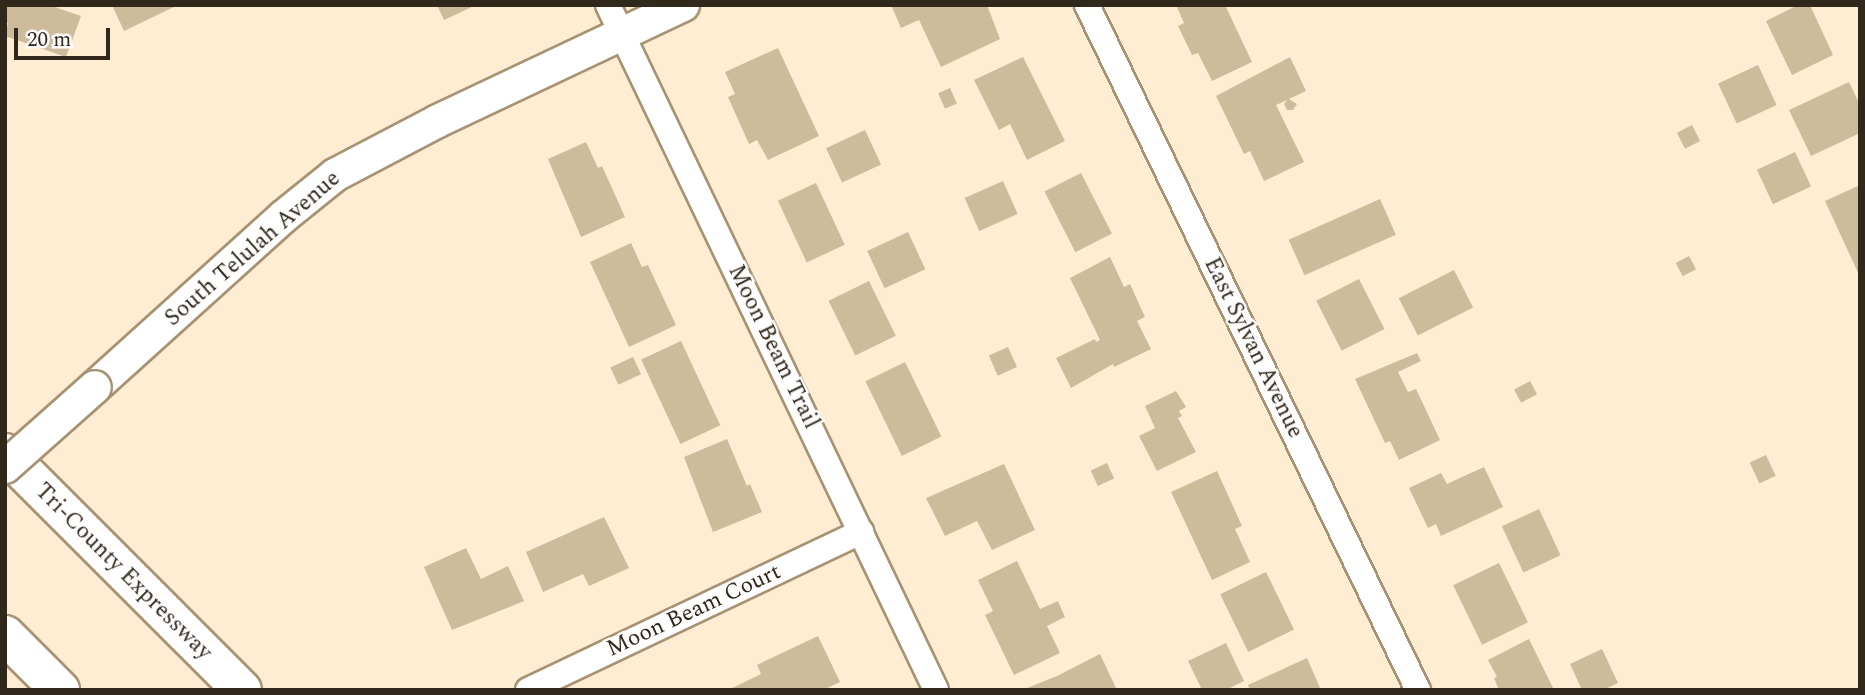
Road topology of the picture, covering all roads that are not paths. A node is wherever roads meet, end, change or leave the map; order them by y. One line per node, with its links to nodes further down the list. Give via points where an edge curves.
1 (608, 5): 4 (street, Moon Beam Trail)
2 (683, 5): 4 (street, South Telulah Avenue)
3 (1087, 5): 13 (street, East Sylvan Avenue)
4 (621, 34): 6 (street, South Telulah Avenue, bridge, via 335,175); 7 (street, Moon Beam Trail)
5 (5, 453): 10 (highway, Tri-County Expressway)
6 (5, 467)
7 (861, 532): 11 (street, Moon Beam Court); 12 (street, Moon Beam Trail)
8 (5, 635): 9 (highway)
9 (60, 690)
10 (242, 690)
11 (528, 690)
12 (936, 690)
13 (1418, 690)

